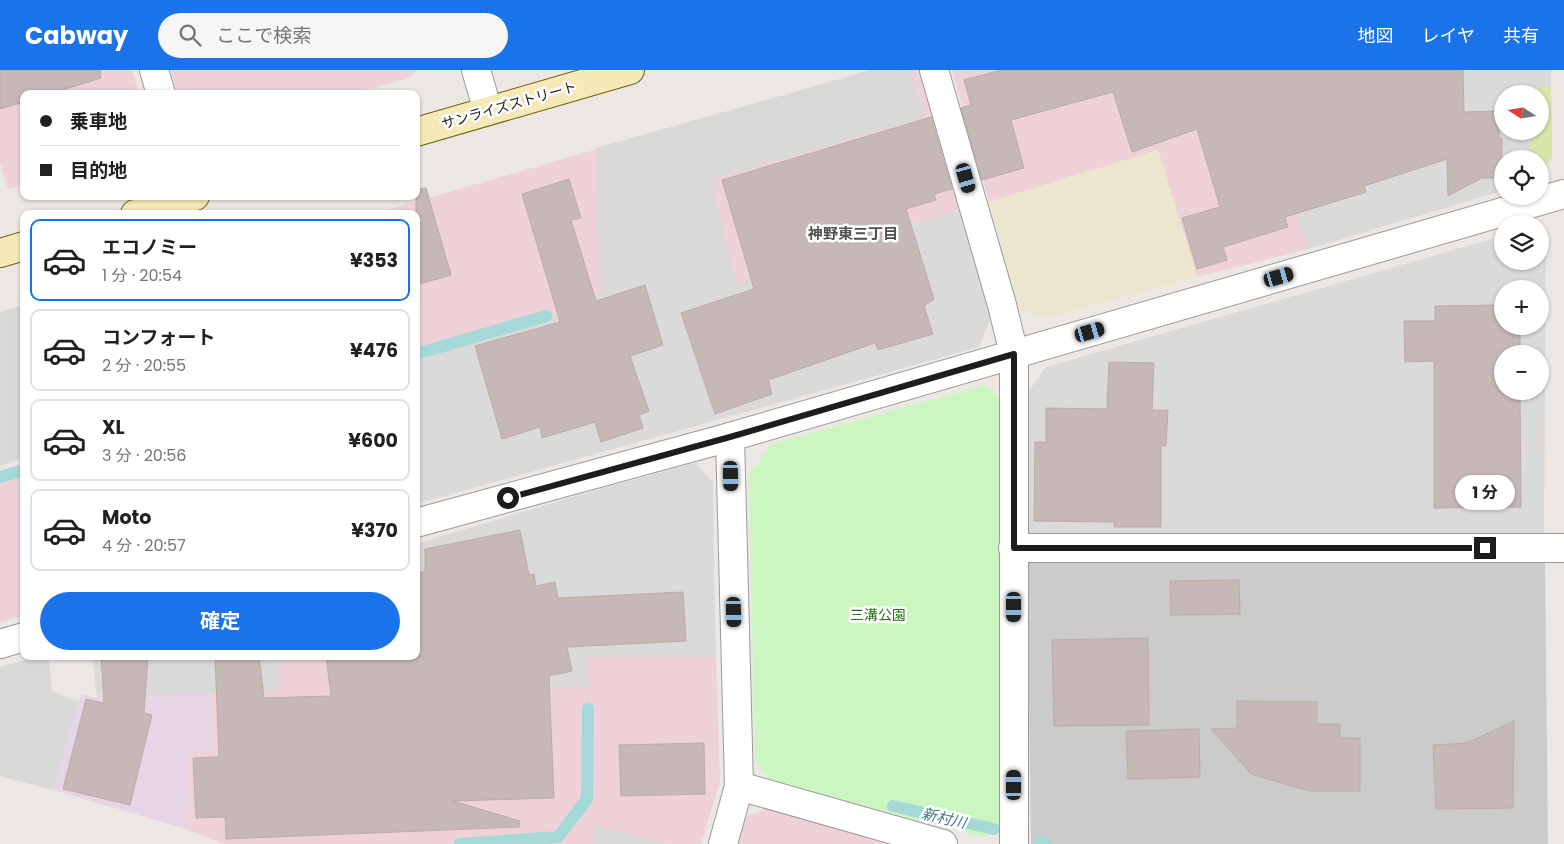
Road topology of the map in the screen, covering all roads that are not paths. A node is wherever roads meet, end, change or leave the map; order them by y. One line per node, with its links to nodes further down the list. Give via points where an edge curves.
1 (154, 70): 5 (street)
2 (476, 70): 6 (street)
3 (630, 70): 6 (street, サンライズストリート)
4 (934, 70): 13 (street)
5 (160, 90)
6 (488, 111): 7 (street, サンライズストリート)
7 (420, 131)
8 (1564, 194): 13 (street)
9 (192, 201): 10 (street)
10 (153, 210)
11 (20, 247): 12 (street)
12 (0, 253)
13 (1014, 354): 14 (street); 16 (street)
14 (730, 437): 15 (street); 20 (street)
15 (420, 522)
16 (1014, 548): 17 (street); 23 (street)
17 (1564, 548)
18 (20, 638): 19 (street)
19 (0, 644)
20 (739, 786): 21 (street); 22 (street)
21 (723, 844)
22 (943, 844)
23 (1014, 844)

